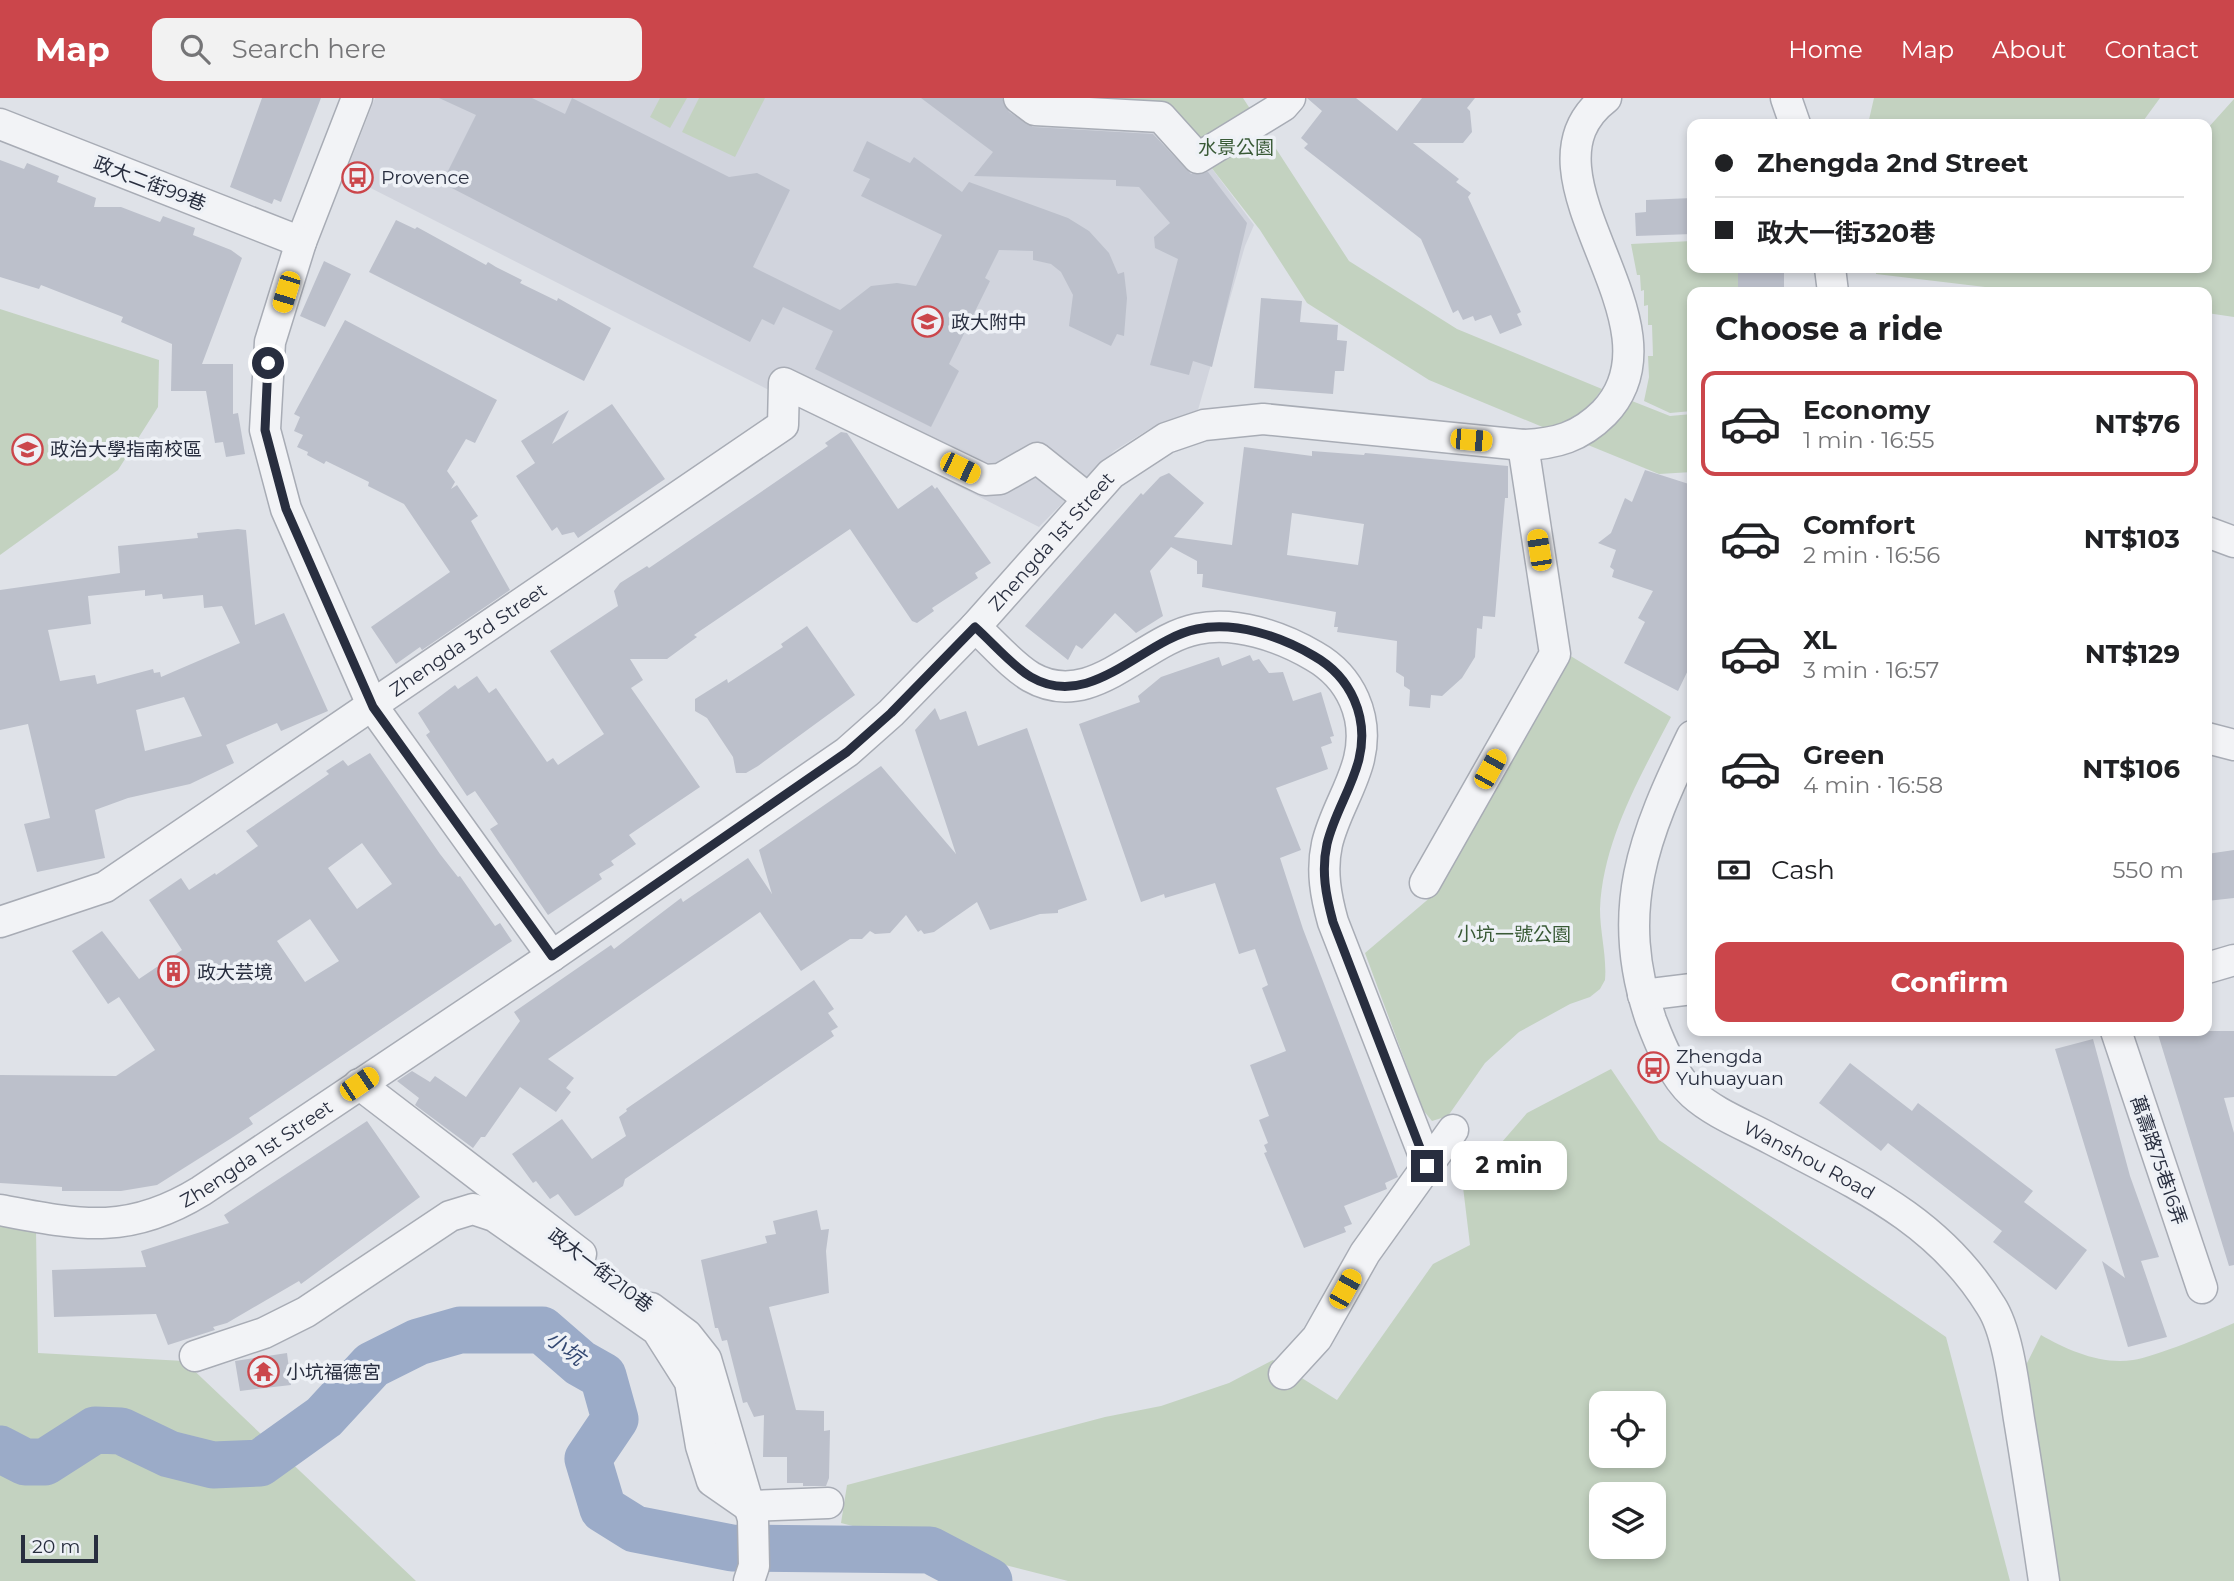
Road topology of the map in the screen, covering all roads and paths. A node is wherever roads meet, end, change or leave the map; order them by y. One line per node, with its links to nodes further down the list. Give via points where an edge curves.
1 (357, 98): 8 (street)
2 (1019, 98): 5 (street, via 1035,110 1161,117 1198,158)
3 (1606, 98): 9 (street, Zhengda 1st Street, via 1587,119 1574,165 1622,311 1628,343 1625,374 1609,408 1587,428 1550,444)
4 (1786, 98): 6 (street)
5 (1287, 102)
6 (1793, 119)
7 (0, 124): 8 (street, 政大二街99巷)
8 (301, 242): 14 (street, via 271,342 265,430 286,509)
9 (1522, 445): 10 (street, Zhengda 1st Street, via 1263,419 1224,421 1183,431 1148,448); 18 (street, via 1555,654)
10 (1087, 498): 13 (street, Zhengda 1st Street); 14 (street, Zhengda 3rd Street, via 1037,458 1000,480 985,480 785,383 783,425)
11 (2212, 534): 12 (street)
12 (2234, 542)
13 (975, 627): 20 (street, Zhengda 1st Street, via 847,752); 28 (street, via 1030,677 1049,684 1092,682 1174,636 1218,626 1268,636 1304,650 1326,663 1347,685 1358,706 1362,730 1359,760 1327,845 1326,897)
14 (373, 707): 19 (street, Zhengda 3rd Street, via 105,887); 20 (street)
15 (2212, 739): 16 (street)
16 (2234, 745)
17 (1687, 746): 24 (street, Wanshou Road, via 1664,793 1637,885 1634,960)
18 (1425, 883)
19 (0, 922)
20 (552, 956): 26 (street, Zhengda 1st Street)
21 (2234, 960): 22 (street)
22 (2212, 967)
23 (1687, 990): 24 (street)
24 (1643, 995): 36 (street, Wanshou Road, via 1657,1037 1692,1093 1894,1204 1957,1261 1993,1308 2011,1369)
25 (2118, 1036): 30 (street, 萬壽路75巷16弄)
26 (359, 1084): 29 (street, Zhengda 1st Street, via 175,1207 136,1221 82,1222); 34 (street, 政大一街210巷, via 687,1335 706,1359)
27 (1453, 1130): 28 (street)
28 (1427, 1166): 32 (street, via 1365,1253 1317,1338)
29 (0, 1210)
30 (2202, 1288)
31 (195, 1356): 34 (street, via 306,1312 450,1216 472,1209 494,1216 657,1330 690,1382 712,1481)
32 (1284, 1374)
33 (828, 1503): 34 (street)
34 (750, 1512): 35 (street, 政大一街210巷)
35 (752, 1574)
36 (2044, 1581)

